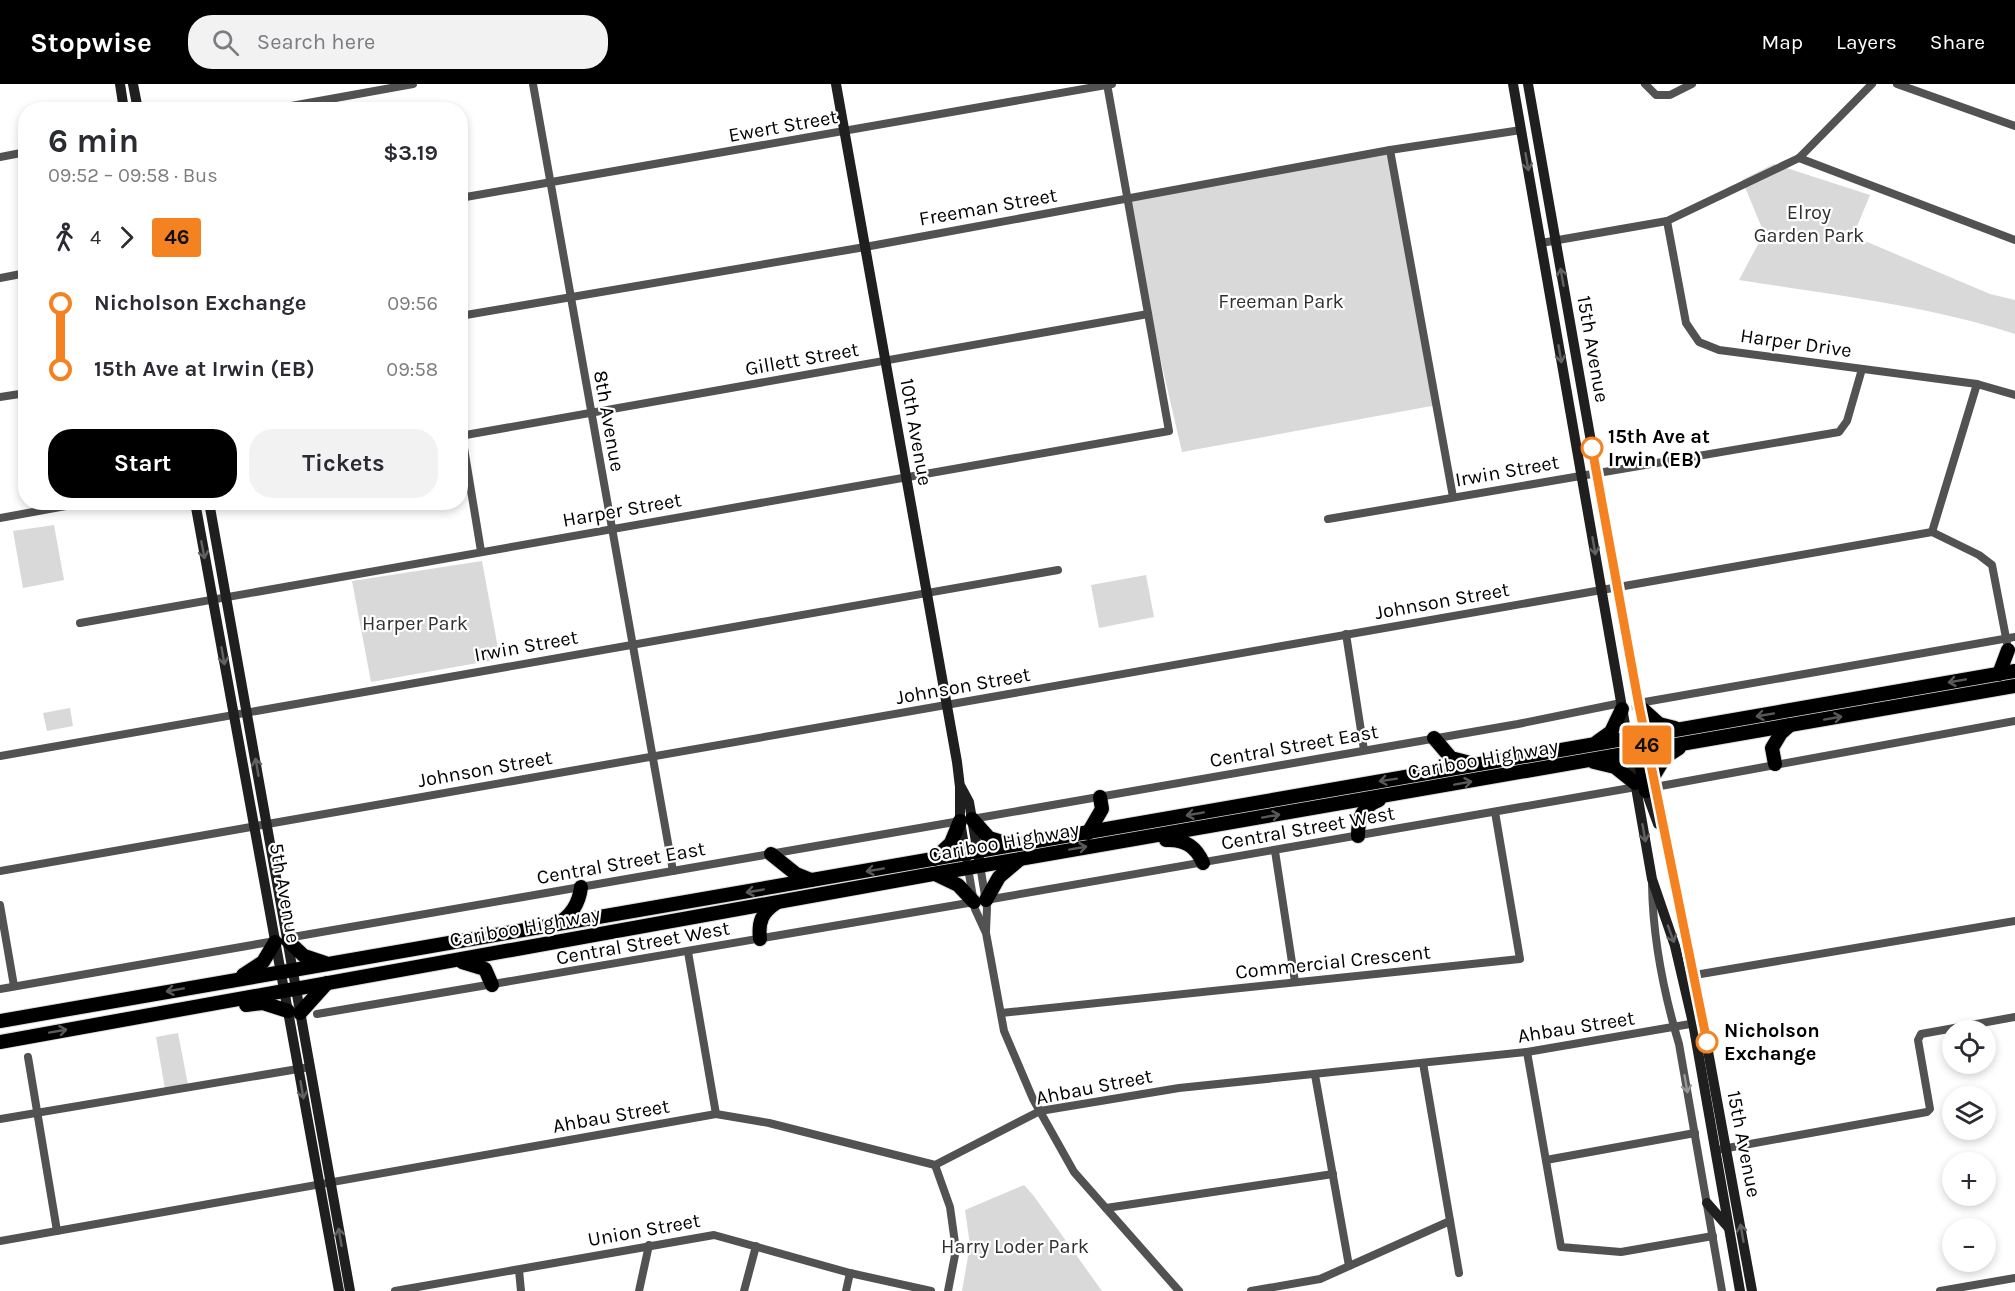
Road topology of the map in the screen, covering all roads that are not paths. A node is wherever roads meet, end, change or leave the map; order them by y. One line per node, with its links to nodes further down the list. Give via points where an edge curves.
1 (120, 84): 13 (main road)
2 (134, 84): 14 (main road)
3 (413, 84): 15 (street)
4 (532, 84): 23 (street, 8th Avenue)
5 (836, 84): 18 (main road, 10th Avenue)
6 (1109, 84): 18 (street, Ewert Street); 25 (street)
7 (1513, 84): 17 (main road, 15th Avenue)
8 (1528, 84): 28 (main road, 15th Avenue)
9 (1645, 84): 10 (street, via 1656,95 1670,95)
10 (1692, 84)
11 (1872, 84): 22 (street)
12 (1897, 84): 16 (street)
13 (123, 102)
14 (137, 102)
15 (313, 102)
16 (2015, 126)
17 (1521, 130): 19 (street, Freeman Street); 29 (main road, 15th Avenue, one-way to 29)
18 (844, 132): 23 (street, Ewert Street); 30 (main road, 10th Avenue)
19 (1389, 150): 25 (street, Freeman Street); 48 (street)
20 (18, 154): 21 (street)
21 (0, 157)
22 (1799, 158): 26 (street); 27 (street)
23 (550, 183): 24 (street, Ewert Street); 33 (street, 8th Avenue)
24 (468, 197)
25 (1128, 198): 30 (street, Freeman Street); 34 (street)
26 (1667, 221): 28 (street); 37 (street, Harper Drive, via 1686,323 1699,342 1719,350)
27 (2015, 240)
28 (1555, 241): 29 (street); 44 (main road, 15th Avenue, one-way to 28)
29 (1541, 243): 46 (main road, 15th Avenue, one-way to 46)
30 (865, 247): 33 (street, Freeman Street); 36 (main road, 10th Avenue)
31 (18, 275): 32 (street)
32 (0, 278)
33 (571, 297): 35 (street, Freeman Street); 42 (street, 8th Avenue)
34 (1148, 314): 36 (street, Gillett Street); 47 (street, Harper Street, via 1169,431)
35 (468, 315)
36 (885, 362): 42 (street, Gillett Street); 47 (main road, 10th Avenue)
37 (1862, 369): 38 (street, Harper Drive); 44 (street, Irwin Street, via 1847,421 1839,432)
38 (1977, 384): 40 (street, Harper Drive); 55 (street)
39 (18, 394): 41 (street)
40 (2015, 395)
41 (0, 397)
42 (591, 413): 43 (street, Gillett Street); 54 (street, 8th Avenue)
43 (468, 435)
44 (1596, 472): 46 (street, Irwin Street); 58 (main road, 15th Avenue)
45 (468, 474): 56 (street)
46 (1581, 474): 48 (street, Irwin Street); 59 (main road, 15th Avenue, one-way to 59)
47 (906, 478): 54 (street, Harper Street); 60 (main road, 10th Avenue)
48 (1453, 497): 53 (street, Irwin Street)
49 (44, 510): 52 (street)
50 (196, 510): 62 (main road, 5th Avenue, one-way to 62)
51 (210, 510): 61 (main road, 5th Avenue)
52 (0, 518)
53 (1328, 519)
54 (611, 528): 56 (street, Harper Street); 66 (street, 8th Avenue)
55 (1932, 532): 58 (street, Johnson Street); 67 (street, via 1992,565)
56 (482, 551): 61 (street, Harper Street)
57 (1058, 570): 60 (street, Irwin Street)
58 (1616, 587): 59 (street, Johnson Street); 74 (main road, 15th Avenue)
59 (1602, 590): 64 (street, Johnson Street); 75 (main road, 15th Avenue)
60 (927, 595): 66 (street, Irwin Street); 73 (main road, 10th Avenue)
61 (226, 596): 62 (street, Harper Street); 76 (main road, 5th Avenue)
62 (212, 598): 63 (street, Harper Street); 77 (main road, 5th Avenue, one-way to 77)
63 (80, 623)
64 (1346, 634): 73 (street, Johnson Street); 87 (street)
65 (2015, 637): 67 (street)
66 (632, 644): 76 (street, Irwin Street); 89 (street, 8th Avenue)
67 (2010, 649): 69 (highway); 74 (street)
68 (2015, 671): 69 (highway, Cariboo Highway)
69 (1999, 674): 81 (highway, Cariboo Highway, one-way to 81)
70 (2015, 686): 71 (highway, Cariboo Highway)
71 (1985, 691): 72 (highway); 79 (highway, Cariboo Highway, one-way to 71)
72 (2015, 696)
73 (947, 705): 89 (street, Johnson Street); 97 (main road, 10th Avenue)
74 (1639, 705): 81 (highway, via 1659,724); 82 (main road, 15th Avenue)
75 (1622, 706): 83 (street, Central Street East); 84 (highway, via 1611,732); 85 (main road, 15th Avenue)
76 (247, 711): 77 (street, Irwin Street); 98 (main road, 5th Avenue, one-way to 76)
77 (233, 714): 88 (street, Irwin Street); 99 (main road, 5th Avenue)
78 (2015, 721): 91 (street, Central Street West)
79 (1790, 725): 80 (highway, Cariboo Highway); 86 (highway)
80 (1745, 733): 81 (highway, Cariboo Highway); 86 (highway)
81 (1691, 735): 82 (highway, Cariboo Highway); 85 (highway, Cariboo Highway); 93 (highway, via 1665,757)
82 (1645, 736): 85 (highway, Cariboo Highway)
83 (1434, 738): 87 (street, Central Street East); 92 (highway, via 1451,758)
84 (1590, 746): 85 (highway, Cariboo Highway); 92 (highway, Cariboo Highway)
85 (1637, 748): 90 (highway, Cariboo Highway); 93 (highway)
86 (1772, 748): 91 (highway)
87 (1364, 750): 95 (street, Central Street East)
88 (0, 756)
89 (652, 757): 98 (street, Johnson Street); 109 (street, 8th Avenue)
90 (1583, 761): 93 (highway, via 1603,762); 94 (highway, Cariboo Highway, one-way to 90)
91 (1775, 764): 93 (street, Central Street West)
92 (1479, 765): 101 (highway, Cariboo Highway, one-way to 101)
93 (1645, 785): 96 (street, Central Street West); 111 (main road, 15th Avenue, one-way to 111); 125 (main road, 15th Avenue, via 1668,849)
94 (1394, 794): 101 (highway, Cariboo Highway, one-way to 94); 102 (highway, via 1365,808)
95 (1102, 803): 97 (street, Central Street East); 100 (highway); 101 (highway)
96 (1495, 812): 102 (street, Central Street West); 128 (street, Commercial Crescent, via 1520,959)
97 (966, 820): 104 (highway, via 989,838); 105 (street, Central Street East); 106 (main road, 10th Avenue); 108 (highway)
98 (267, 824): 99 (street, Johnson Street); 121 (main road, 5th Avenue)
99 (254, 827): 110 (street, Johnson Street); 121 (main road, 5th Avenue)
100 (1088, 833): 101 (highway, Cariboo Highway); 104 (highway, Cariboo Highway)
101 (1128, 833): 104 (highway, Cariboo Highway, one-way to 101); 107 (highway, via 1182,840)
102 (1358, 836): 103 (street, Central Street West)
103 (1275, 851): 107 (street, Central Street West); 128 (street)
104 (1019, 852): 106 (highway, Cariboo Highway); 114 (highway)
105 (771, 854): 109 (street, Central Street East); 112 (highway, via 796,874)
106 (973, 860): 108 (highway, Cariboo Highway); 114 (street, 10th Avenue)
107 (1203, 863): 114 (street, Central Street West)
108 (933, 867): 112 (highway, Cariboo Highway, one-way to 112); 114 (highway); 115 (highway, Cariboo Highway)
109 (673, 871): 113 (street, Central Street East)
110 (0, 872)
111 (1652, 879): 125 (main road, 15th Avenue, one-way to 125); 140 (street, 15th Avenue, via 1652,910)
112 (813, 881): 118 (highway, Cariboo Highway, one-way to 118)
113 (581, 887): 118 (highway, via 578,903 570,915); 121 (street, Central Street East)
114 (980, 901): 120 (street, Central Street West); 134 (street, 10th Avenue)
115 (778, 902): 120 (highway, via 763,914); 123 (highway, Cariboo Highway)
116 (0, 905): 131 (street)
117 (2015, 921): 125 (street)
118 (555, 925): 119 (highway, Cariboo Highway)
119 (480, 938): 124 (highway, Cariboo Highway); 127 (highway, via 440,956)
120 (759, 939): 122 (street, Central Street West)
121 (281, 941): 124 (highway, via 304,956); 126 (highway, via 263,962); 127 (main road, 5th Avenue); 131 (street, Central Street East)
122 (688, 952): 130 (street, Central Street West); 150 (street)
123 (448, 961): 129 (highway, Cariboo Highway); 130 (highway, via 481,966 488,972)
124 (330, 964): 127 (highway, Cariboo Highway)
125 (1688, 976): 139 (main road, 15th Avenue)
126 (233, 980): 127 (highway, Cariboo Highway); 137 (highway, Cariboo Highway, one-way to 137)
127 (290, 981): 129 (highway, Cariboo Highway); 133 (main road, 5th Avenue); 138 (highway, Cariboo Highway)
128 (1295, 982): 134 (street, Commercial Crescent)
129 (327, 983): 133 (highway)
130 (492, 985): 135 (street, Central Street West)
131 (14, 986): 132 (street, Central Street East)
132 (0, 989)
133 (294, 1012): 138 (highway, via 263,1004); 145 (main road, 5th Avenue); 146 (main road, 5th Avenue)
134 (1001, 1013): 148 (street, 10th Avenue, via 1010,1048)
135 (317, 1014)
136 (2015, 1017): 153 (street, via 1921,1034 1918,1040 1930,1108 1927,1112)
137 (0, 1021)
138 (116, 1021): 141 (highway, Cariboo Highway, one-way to 138)
139 (1698, 1023): 140 (street, Ahbau Street); 153 (main road, 15th Avenue); 154 (main road, 15th Avenue)
140 (1674, 1027): 142 (street, Ahbau Street); 152 (street, 15th Avenue, one-way to 152)
141 (0, 1042)
142 (1527, 1053): 144 (street, Ahbau Street); 155 (street)
143 (28, 1057): 149 (street)
144 (1423, 1063): 147 (street, Ahbau Street); 161 (street)
145 (310, 1067): 146 (street); 158 (main road, 5th Avenue)
146 (298, 1069): 149 (street); 158 (main road, 5th Avenue, one-way to 158)
147 (1315, 1075): 148 (street, Ahbau Street, via 1179,1088); 157 (street)
148 (1040, 1111): 156 (street, Ahbau Street); 160 (street, 10th Avenue, via 1074,1172)
149 (38, 1113): 151 (street); 163 (street)
150 (716, 1114): 156 (street, Ahbau Street); 158 (street, Ahbau Street)
151 (0, 1119)
152 (1695, 1133): 155 (street); 159 (street, 15th Avenue)
153 (1727, 1148): 154 (street); 186 (main road, 15th Avenue, one-way to 153)
154 (1715, 1150): 162 (main road, 15th Avenue)
155 (1546, 1160): 164 (street, via 1561,1247 1621,1252)
156 (935, 1165): 181 (street, via 950,1207 956,1250)
157 (1333, 1174): 160 (street); 168 (street)
158 (325, 1183): 163 (street, Ahbau Street); 173 (main road, 5th Avenue); 174 (main road, 5th Avenue, one-way to 158)
159 (1707, 1203): 162 (main road); 164 (street, 15th Avenue)
160 (1106, 1208): 182 (street, 10th Avenue)
161 (1450, 1221): 168 (street); 171 (street)
162 (1728, 1227): 185 (main road, 15th Avenue)
163 (57, 1231): 165 (street, Ahbau Street)
164 (1713, 1236): 184 (street, 15th Avenue)
165 (0, 1241)
166 (649, 1245): 167 (street, Union Street, via 714,1235); 169 (street, Union Street); 177 (street)
167 (756, 1246): 170 (street, Union Street); 178 (street)
168 (1349, 1266): 183 (street, via 1320,1279)
169 (519, 1270): 175 (street, Union Street); 176 (street)
170 (850, 1273): 179 (street); 180 (street, Union Street)
171 (1459, 1273)
172 (2015, 1278): 187 (street)
173 (339, 1291)
174 (350, 1291)
175 (395, 1291)
176 (521, 1291)
177 (639, 1291)
178 (744, 1291)
179 (846, 1291)
180 (931, 1291)
181 (948, 1291)
182 (1179, 1291)
183 (1251, 1291)
184 (1722, 1291)
185 (1740, 1291)
186 (1752, 1291)
187 (1940, 1291)

